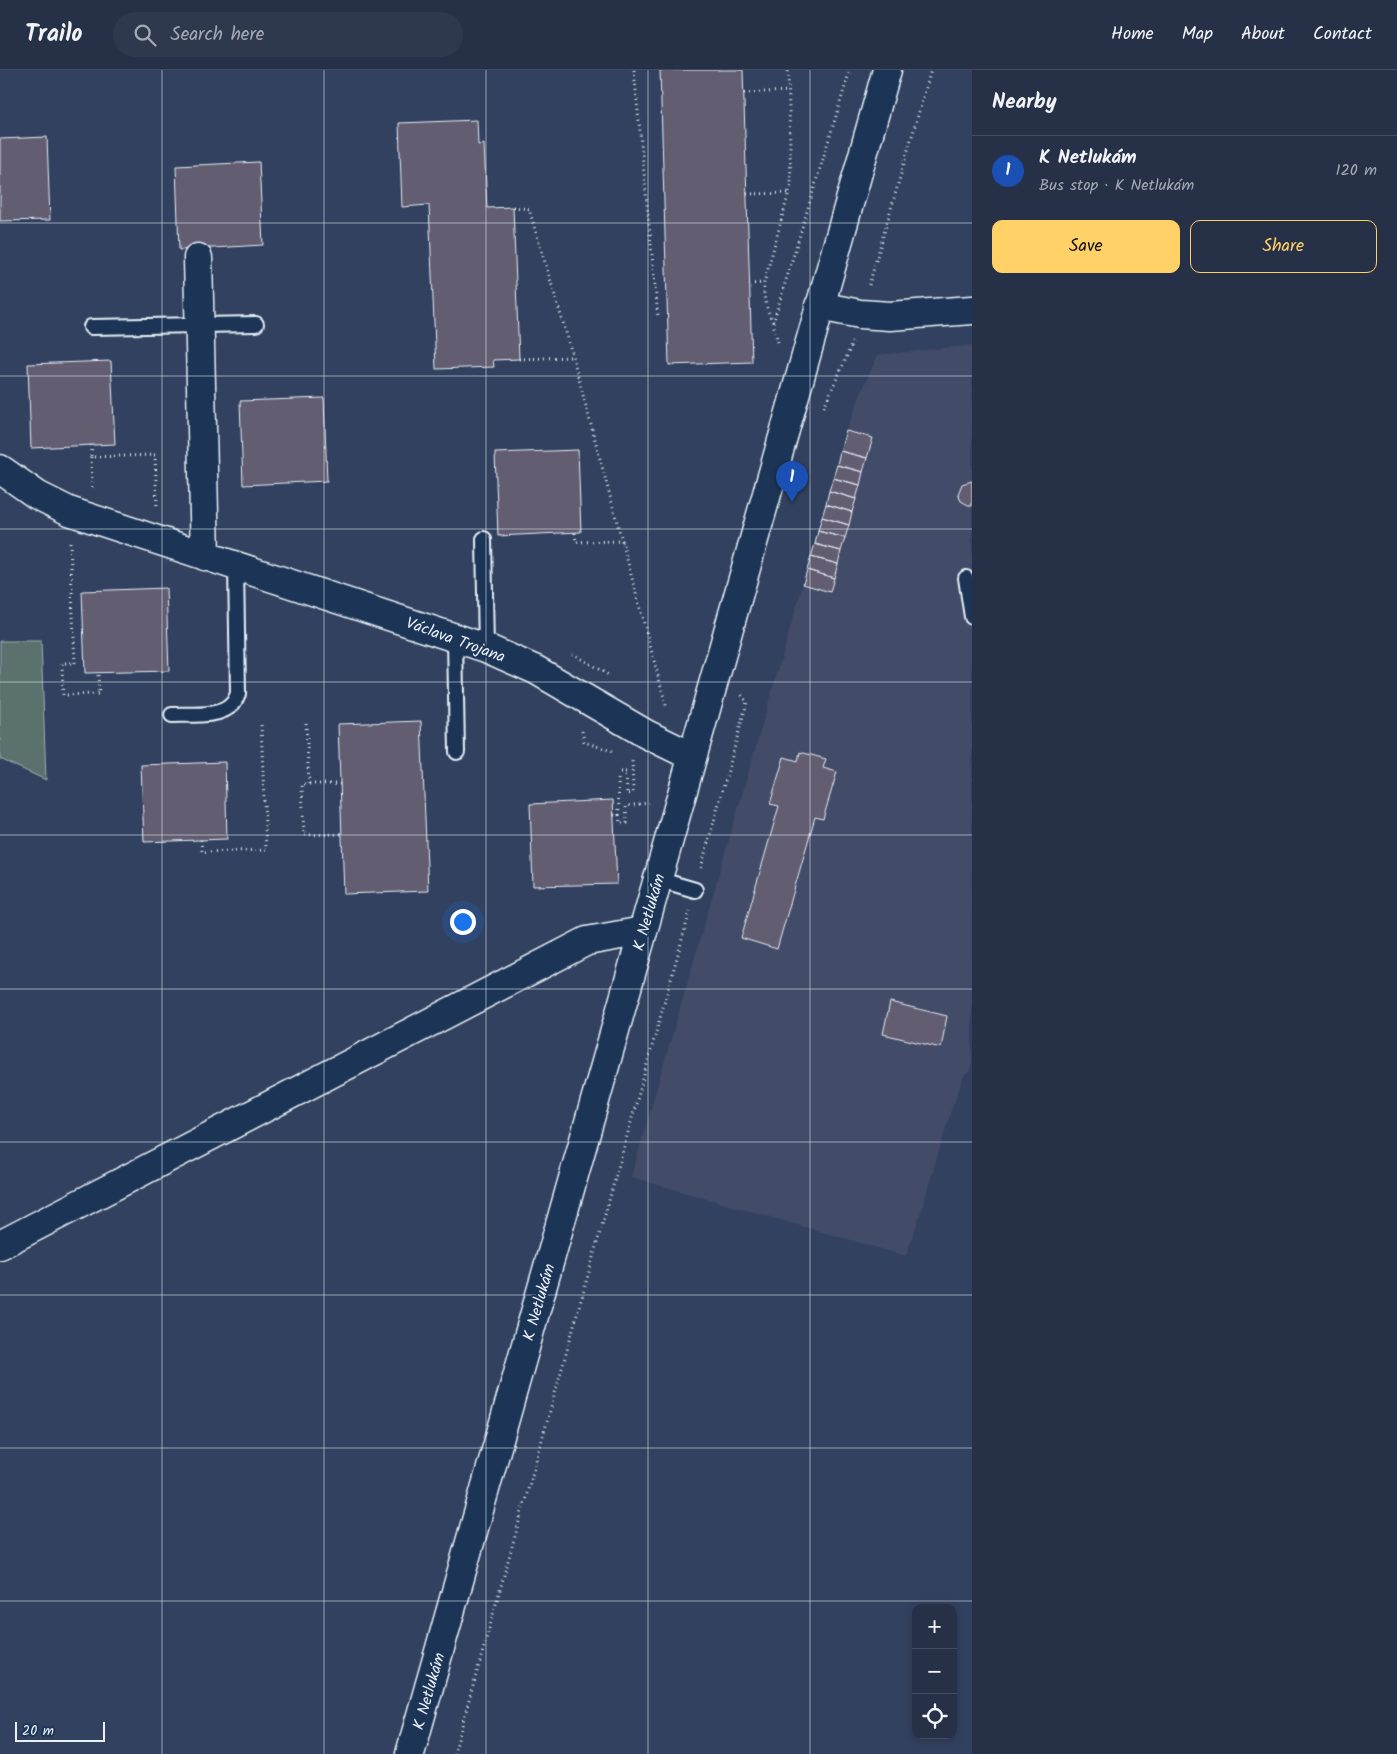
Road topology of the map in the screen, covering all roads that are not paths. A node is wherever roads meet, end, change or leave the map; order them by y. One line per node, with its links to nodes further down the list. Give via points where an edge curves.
1 (887, 70): 3 (street, K Netlukám)
2 (198, 258): 6 (street)
3 (819, 306): 4 (street, via 890,316); 18 (street, K Netlukám)
4 (972, 310)
5 (256, 324): 6 (lane)
6 (200, 325): 7 (lane); 10 (street)
7 (91, 327)
8 (0, 469): 10 (street, Václava Trojana, via 37,495 69,511)
9 (484, 539): 15 (lane)
10 (206, 556): 11 (street, Václava Trojana)
11 (236, 566): 14 (street, Václava Trojana); 16 (lane, via 238,694 232,705 221,712)
12 (966, 578): 13 (lane)
13 (972, 617)
14 (455, 638): 15 (street, Václava Trojana); 17 (lane)
15 (486, 648): 18 (street, Václava Trojana, via 536,670 646,734)
16 (172, 715)
17 (457, 752)
18 (692, 756): 19 (street, K Netlukám)
19 (657, 879): 20 (lane); 21 (street, K Netlukám)
20 (695, 890)
21 (643, 931): 22 (street, via 587,941); 23 (street, K Netlukám)
22 (0, 1245)
23 (410, 1754)

